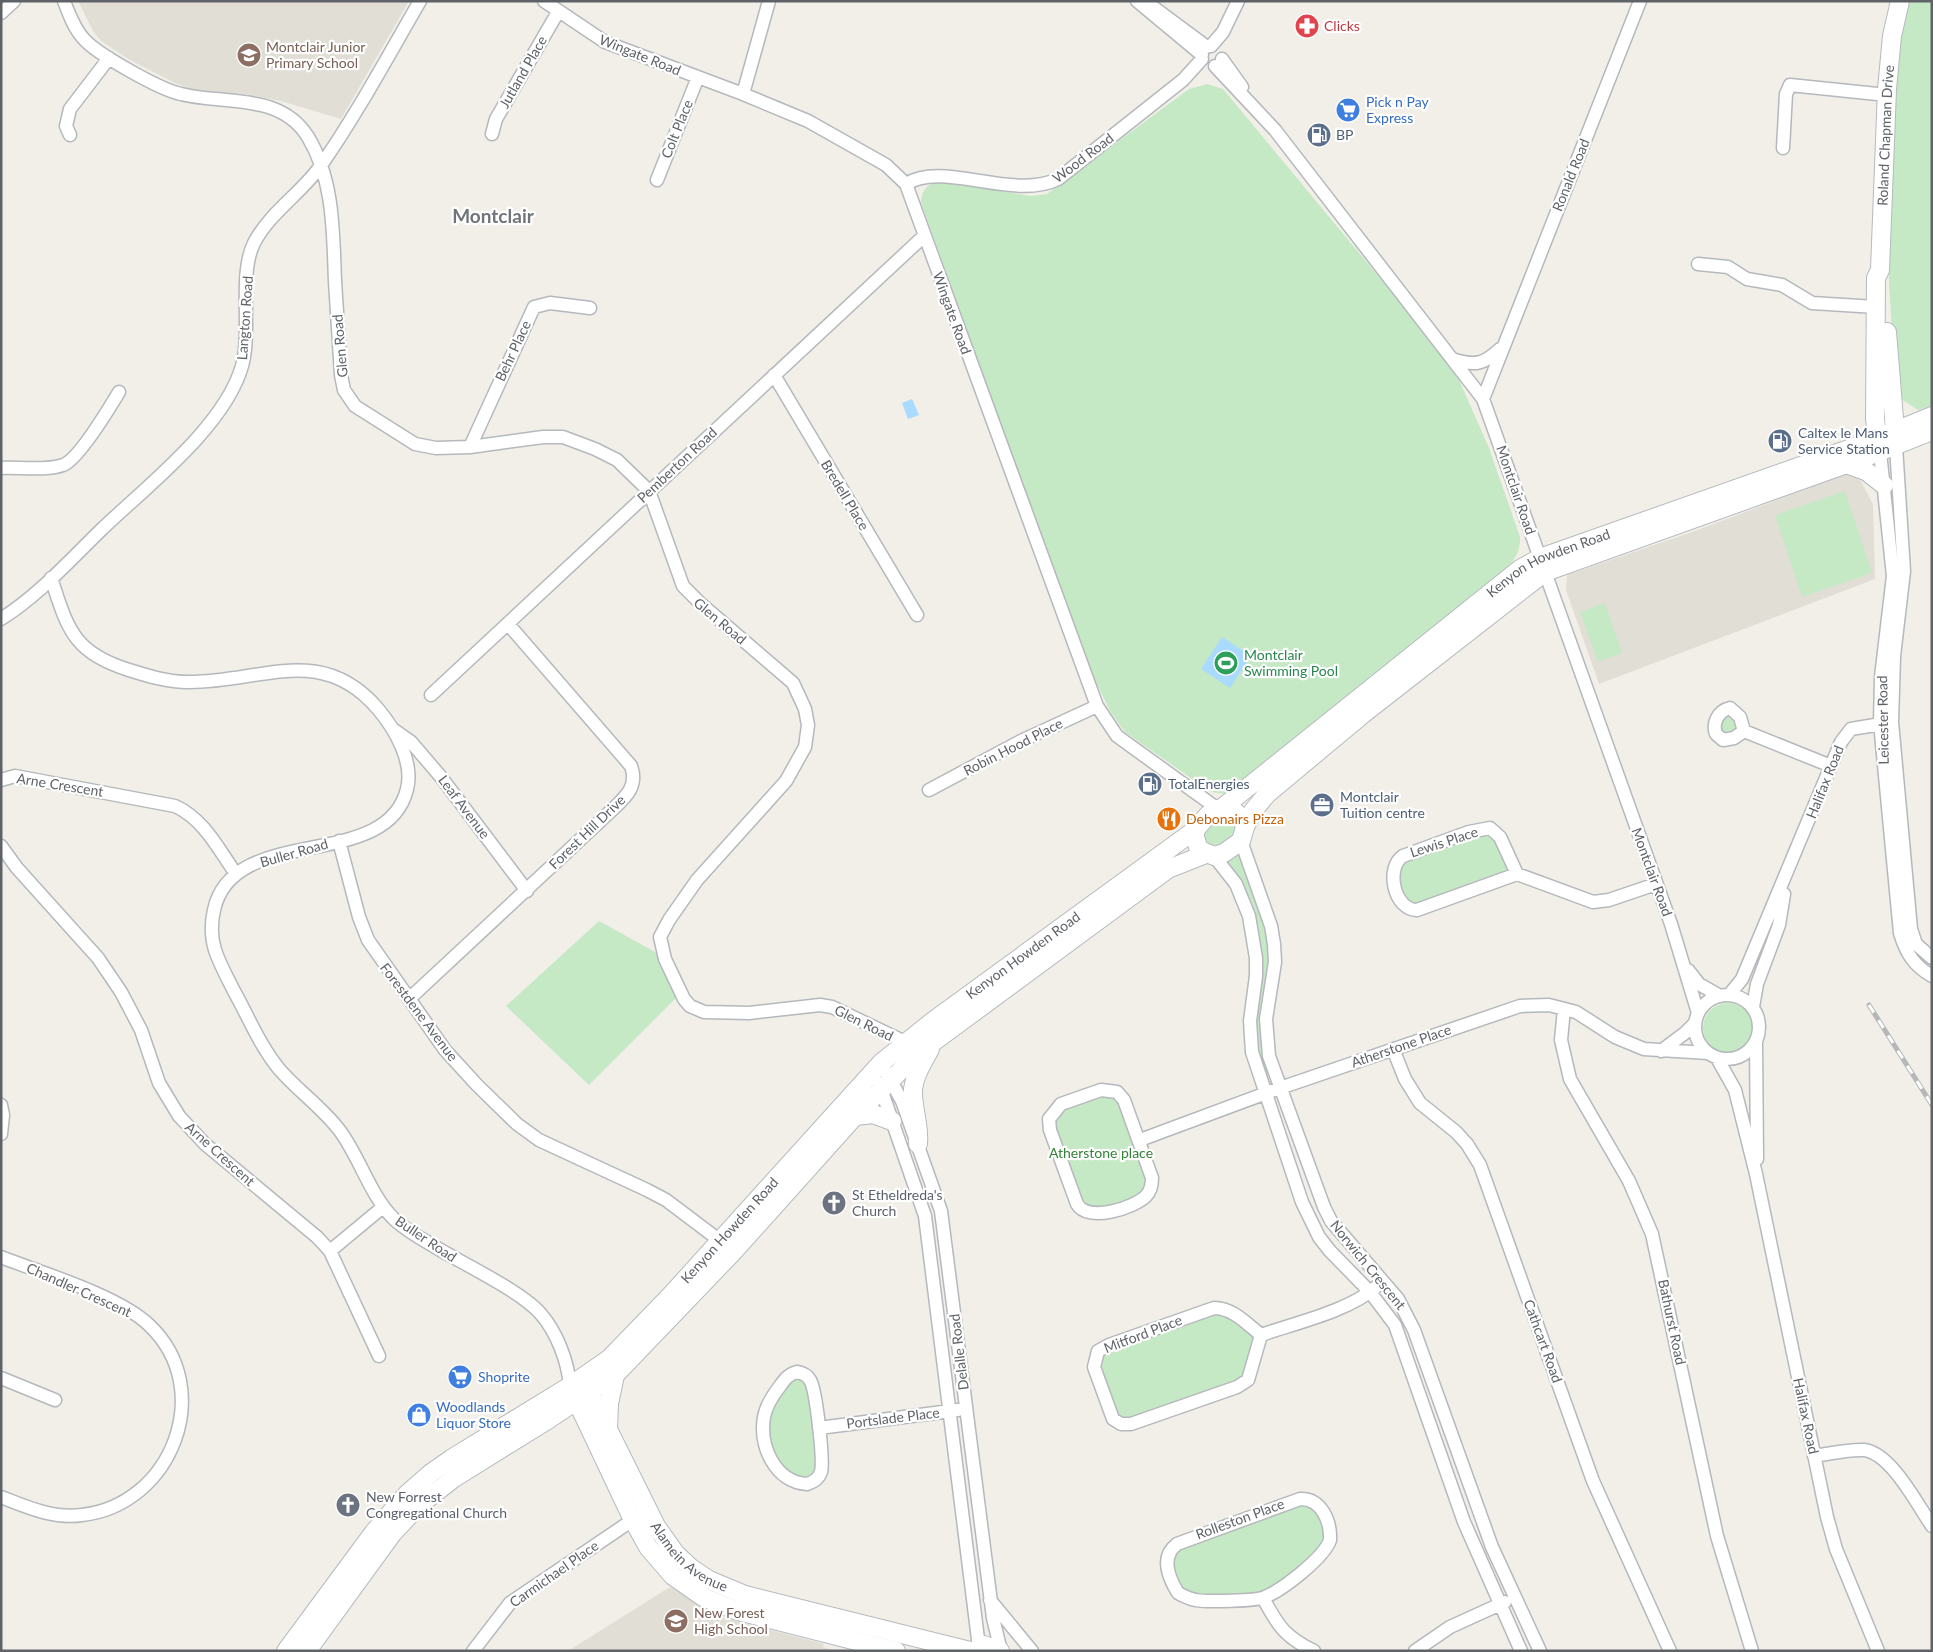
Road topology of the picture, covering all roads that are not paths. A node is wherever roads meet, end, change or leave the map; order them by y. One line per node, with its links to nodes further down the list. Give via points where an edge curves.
1 (14, 1): 12 (street)
2 (64, 1): 14 (street, Glen Road, via 83,39)
3 (420, 1): 21 (street, Langton Road)
4 (544, 1): 11 (street, Wingate Road)
5 (769, 1): 16 (street)
6 (1137, 1): 13 (street, Montclair Road)
7 (1145, 1): 13 (street, Montclair Road, via 1168,16)
8 (1238, 1): 13 (street, Wood Road)
9 (1640, 1): 29 (street, Ronald Road)
10 (1900, 1): 17 (street, Roland Chapman Drive, via 1890,50)
11 (558, 12): 15 (street, Wingate Road, via 605,42); 19 (street, Jutland Place, via 496,119)
12 (1, 13)
13 (1211, 56): 23 (street, Wood Road, via 1058,179 1026,186 922,176); 30 (street, Montclair Road, via 1268,123)
14 (110, 58): 18 (street, via 70,109 66,126); 21 (street, Glen Road, via 172,92 254,102 270,107 296,123 308,137)
15 (698, 77): 16 (street, Wingate Road); 22 (street, Colt Place)
16 (743, 94): 23 (street, Wingate Road, via 808,121 886,165)
17 (1887, 95): 20 (street, via 1790,85 1786,90); 26 (street, Roland Chapman Drive)
18 (70, 134)
19 (492, 134)
20 (1783, 148)
21 (321, 166): 37 (street, Glen Road, via 332,213 341,375 349,399 364,413 415,444 436,448); 44 (street, Langton Road, via 254,244 248,269 242,365 222,405 190,445)
22 (657, 180)
23 (906, 184): 24 (street, Wingate Road)
24 (924, 236): 31 (street, Pemberton Road); 49 (street, Wingate Road)
25 (1698, 264): 27 (street, via 1728,268 1747,279 1782,285 1812,303)
26 (1880, 270): 27 (street, Roland Chapman Drive, via 1876,278); 33 (street, Roland Chapman Drive, via 1884,278)
27 (1876, 307): 36 (street, Roland Chapman Drive, via 1876,419)
28 (590, 308): 37 (street, Behr Place, via 550,303 534,307)
29 (1502, 348): 30 (street, via 1487,361 1475,364); 34 (street, Ronald Road)
30 (1455, 360): 34 (street, Montclair Road)
31 (774, 375): 41 (street, Pemberton Road); 45 (street, Bredell Place)
32 (119, 392): 39 (street, via 67,463)
33 (1891, 397): 35 (street, via 1901,408); 36 (street, Roland Chapman Drive)
34 (1483, 400): 43 (street, Montclair Road)
35 (1930, 422): 36 (street, Kenyon Howden Road)
36 (1887, 442): 38 (street, Kenyon Howden Road); 40 (street, Leicester Road); 42 (street, Kenyon Howden Road); 50 (street, Leicester Road, via 1904,571)
37 (470, 447): 41 (street, Glen Road, via 562,437 595,448 617,460)
38 (1846, 464): 40 (street, via 1866,471); 42 (street, Kenyon Howden Road)
39 (1, 468)
40 (1884, 485): 50 (street, Leicester Road, via 1893,576 1881,677)
41 (649, 491): 47 (street, Pemberton Road); 80 (street, Glen Road, via 683,586 793,684 805,708 808,724 805,747 790,776 690,889 662,931 661,947 675,981 690,1006 704,1012 749,1013 826,1005)
42 (1728, 498): 43 (street, Kenyon Howden Road)
43 (1542, 565): 54 (street, Kenyon Howden Road, via 1520,569); 67 (street, Montclair Road)
44 (51, 578): 46 (street, Langton Road, via 16,610); 51 (street, Buller Road, via 72,631 86,649 108,662 161,680 190,682 286,671 326,673 361,691)
45 (917, 615)
46 (1, 619)
47 (508, 624): 48 (street, Pemberton Road); 68 (street, Forest Hill Drive, via 631,766 634,775 631,790 624,798)
48 (431, 695)
49 (1097, 706): 56 (street, Wingate Road, via 1110,730); 57 (street, Robin Hood Place, via 1021,741)
50 (1886, 723): 53 (street, Halifax Road, via 1851,729 1841,742); 69 (street, Leicester Road, via 1911,929 1916,944); 71 (street, Leicester Road, via 1900,933 1913,962)
51 (394, 730): 61 (street, Buller Road, via 408,768 406,795 391,817 378,827); 68 (street, Leaf Avenue, via 411,742 441,777)
52 (1744, 731): 53 (street)
53 (1831, 766): 66 (street, Halifax Road)
54 (1273, 777): 58 (street, Kenyon Howden Road); 60 (street, Kenyon Howden Road)
55 (1, 780): 64 (street, Arne Crescent, via 15,776 175,806 186,811 202,826)
56 (1190, 789): 58 (street, Wingate Road); 59 (street)
57 (929, 790)
58 (1220, 809): 59 (street); 60 (street, via 1228,808 1238,814)
59 (1199, 824): 63 (street, via 1196,842); 80 (street, Kenyon Howden Road)
60 (1243, 834): 63 (street, via 1224,853); 84 (street, Norwich Crescent, via 1273,935 1274,962 1266,1019 1267,1042)
61 (339, 841): 64 (street, Buller Road, via 278,856); 73 (street, Forestdene Avenue, via 368,940)
62 (1, 846): 95 (street, Arne Crescent, via 98,958 121,992 141,1030 159,1083 178,1116 205,1144)
63 (1210, 855): 80 (street, Kenyon Howden Road, via 1168,869); 85 (street, Norwich Crescent, via 1241,893 1254,934 1256,976 1249,1036)
64 (236, 874): 93 (street, Buller Road, via 222,889 213,913 212,940 221,966 268,1054 340,1131)
65 (1518, 874): 65 (street, Lewis Place, via 1411,910 1401,902 1392,872 1394,863 1403,856 1484,828 1494,830 1500,837); 67 (street, via 1593,902)
66 (1786, 877): 72 (street, Halifax Road, via 1742,979); 74 (street, Halifax Road, via 1779,925 1756,984)
67 (1656, 884): 70 (street, Montclair Road)
68 (526, 891): 73 (street, Forest Hill Drive)
69 (1932, 958)
70 (1686, 968): 72 (street, Montclair Road, via 1700,984); 76 (street, Montclair Road)
71 (1932, 976)
72 (1724, 995): 74 (street, via 1746,1001); 76 (street, Halifax Road, via 1704,1005)
73 (409, 999): 94 (street, Forestdene Avenue, via 444,1050 528,1133 666,1200)
74 (1753, 1007): 77 (street, Halifax Road, via 1760,1024)
75 (1564, 1008): 78 (street, Atherstone Place, via 1534,1004 1520,1006); 79 (street, Atherstone Place, via 1629,1044); 136 (street, Bathurst Road, via 1561,1040 1570,1079 1629,1182 1652,1234 1717,1536)
76 (1697, 1018): 79 (street, via 1685,1033); 81 (street, Halifax Road, via 1698,1040)
77 (1756, 1042): 81 (street, via 1751,1050 1735,1059); 92 (street, Halifax Road)
78 (1393, 1049): 84 (street, Atherstone Place); 135 (street, Cathcart Road, via 1420,1103 1468,1144 1480,1165 1593,1482)
79 (1661, 1051): 81 (street, Atherstone Place)
80 (914, 1054): 82 (street, Kenyon Howden Road); 83 (street, Kenyon Howden Road); 91 (street, via 917,1073 913,1090)
81 (1712, 1055): 92 (street, Halifax Road, via 1735,1090)
82 (877, 1067): 83 (street, Delalle Road); 94 (street, Kenyon Howden Road)
83 (887, 1083): 87 (street, Kenyon Howden Road); 88 (street, Delalle Road); 91 (street, Delalle Road)
84 (1280, 1088): 85 (street, Atherstone Place); 97 (street, Norwich Crescent, via 1324,1208 1331,1221)
85 (1265, 1093): 90 (street, Atherstone Place); 98 (street, Norwich Crescent, via 1310,1219 1330,1251)
86 (1, 1105): 89 (street)
87 (855, 1116): 88 (street, via 873,1114); 94 (street, Kenyon Howden Road)
88 (892, 1121): 108 (street, Delalle Road, via 925,1216)
89 (1, 1134)
90 (1140, 1140): 90 (street, via 1152,1178 1150,1191 1136,1202 1103,1214 1091,1214 1077,1204 1049,1119 1061,1104 1101,1090 1112,1090 1124,1100)
91 (918, 1144): 107 (street, Delalle Road, via 941,1211)
92 (1756, 1174): 112 (street, Halifax Road)
93 (383, 1207): 95 (street); 104 (street, Buller Road, via 412,1233 533,1306 546,1320)
94 (727, 1246): 101 (street, Kenyon Howden Road); 104 (street, Kenyon Howden Road)
95 (330, 1251): 100 (street, Arne Crescent)
96 (1, 1257): 114 (street, Chandler Crescent, via 106,1299 140,1317 168,1349 182,1397 181,1416 167,1459 151,1481 132,1497 97,1512 59,1516)
97 (1383, 1280): 98 (street); 103 (street, Norwich Crescent, via 1404,1308)
98 (1370, 1292): 99 (street, via 1334,1309); 105 (street, Norwich Crescent, via 1395,1325)
99 (1261, 1335): 99 (street, Mitford Place, via 1253,1370 1243,1384 1131,1424 1117,1422 1110,1414 1094,1367 1095,1356 1103,1347 1214,1308 1235,1314)
100 (379, 1356)
101 (615, 1375): 104 (street, Kenyon Howden Road); 111 (street)
102 (1, 1378): 106 (street)
103 (1435, 1388): 105 (street); 113 (street, Norwich Crescent)
104 (580, 1390): 109 (street, Kenyon Howden Road); 111 (street, Alamein Avenue); 123 (street, Kenyon Howden Road, via 451,1459 414,1486 385,1518)
105 (1419, 1394): 115 (street, Norwich Crescent)
106 (55, 1400)
107 (966, 1408): 108 (street, Portslade Place); 121 (street, Delalle Road)
108 (950, 1411): 110 (street, Portslade Place); 124 (street, Delalle Road)
109 (549, 1419): 111 (street); 123 (street, Kenyon Howden Road, via 454,1478 418,1506)
110 (819, 1428): 110 (street, via 821,1471 812,1482 795,1482 770,1458 763,1428 770,1402 792,1373 802,1373 813,1386)
111 (600, 1432): 116 (street, Alamein Avenue); 117 (street, Alamein Avenue)
112 (1814, 1456): 118 (street, via 1864,1450 1881,1456); 137 (street, Halifax Road, via 1836,1549)
113 (1472, 1494): 115 (street); 120 (street, Norwich Crescent)
114 (1, 1497)
115 (1456, 1500): 122 (street, Norwich Crescent)
116 (647, 1510): 117 (street, Carmichael Place); 124 (street, Alamein Avenue, via 675,1553 691,1568 724,1587 754,1598)
117 (633, 1520): 127 (street, Carmichael Place, via 510,1603); 128 (street, Alamein Avenue, via 661,1564 703,1596 748,1614)
118 (1932, 1526)
119 (1263, 1598): 119 (street, Rolleston Place, via 1201,1600 1185,1597 1174,1587 1166,1563 1168,1552 1188,1538 1292,1501 1315,1501 1330,1534 1328,1546); 131 (street, via 1284,1633)
120 (1514, 1598): 122 (street); 134 (street, Norwich Crescent)
121 (990, 1600): 129 (street, Delalle Road); 130 (street)
122 (1498, 1604): 132 (street, via 1450,1627); 133 (street, Norwich Crescent)
123 (316, 1624): 125 (street, Kenyon Howden Road); 126 (street, Kenyon Howden Road)
124 (974, 1649): 129 (street, Alamein Avenue, via 990,1646)
125 (286, 1651)
126 (307, 1651)
127 (473, 1651)
128 (896, 1651)
129 (1001, 1651)
130 (1032, 1651)
131 (1314, 1651)
132 (1415, 1651)
133 (1521, 1651)
134 (1540, 1651)
135 (1670, 1651)
136 (1752, 1651)
137 (1878, 1651)

